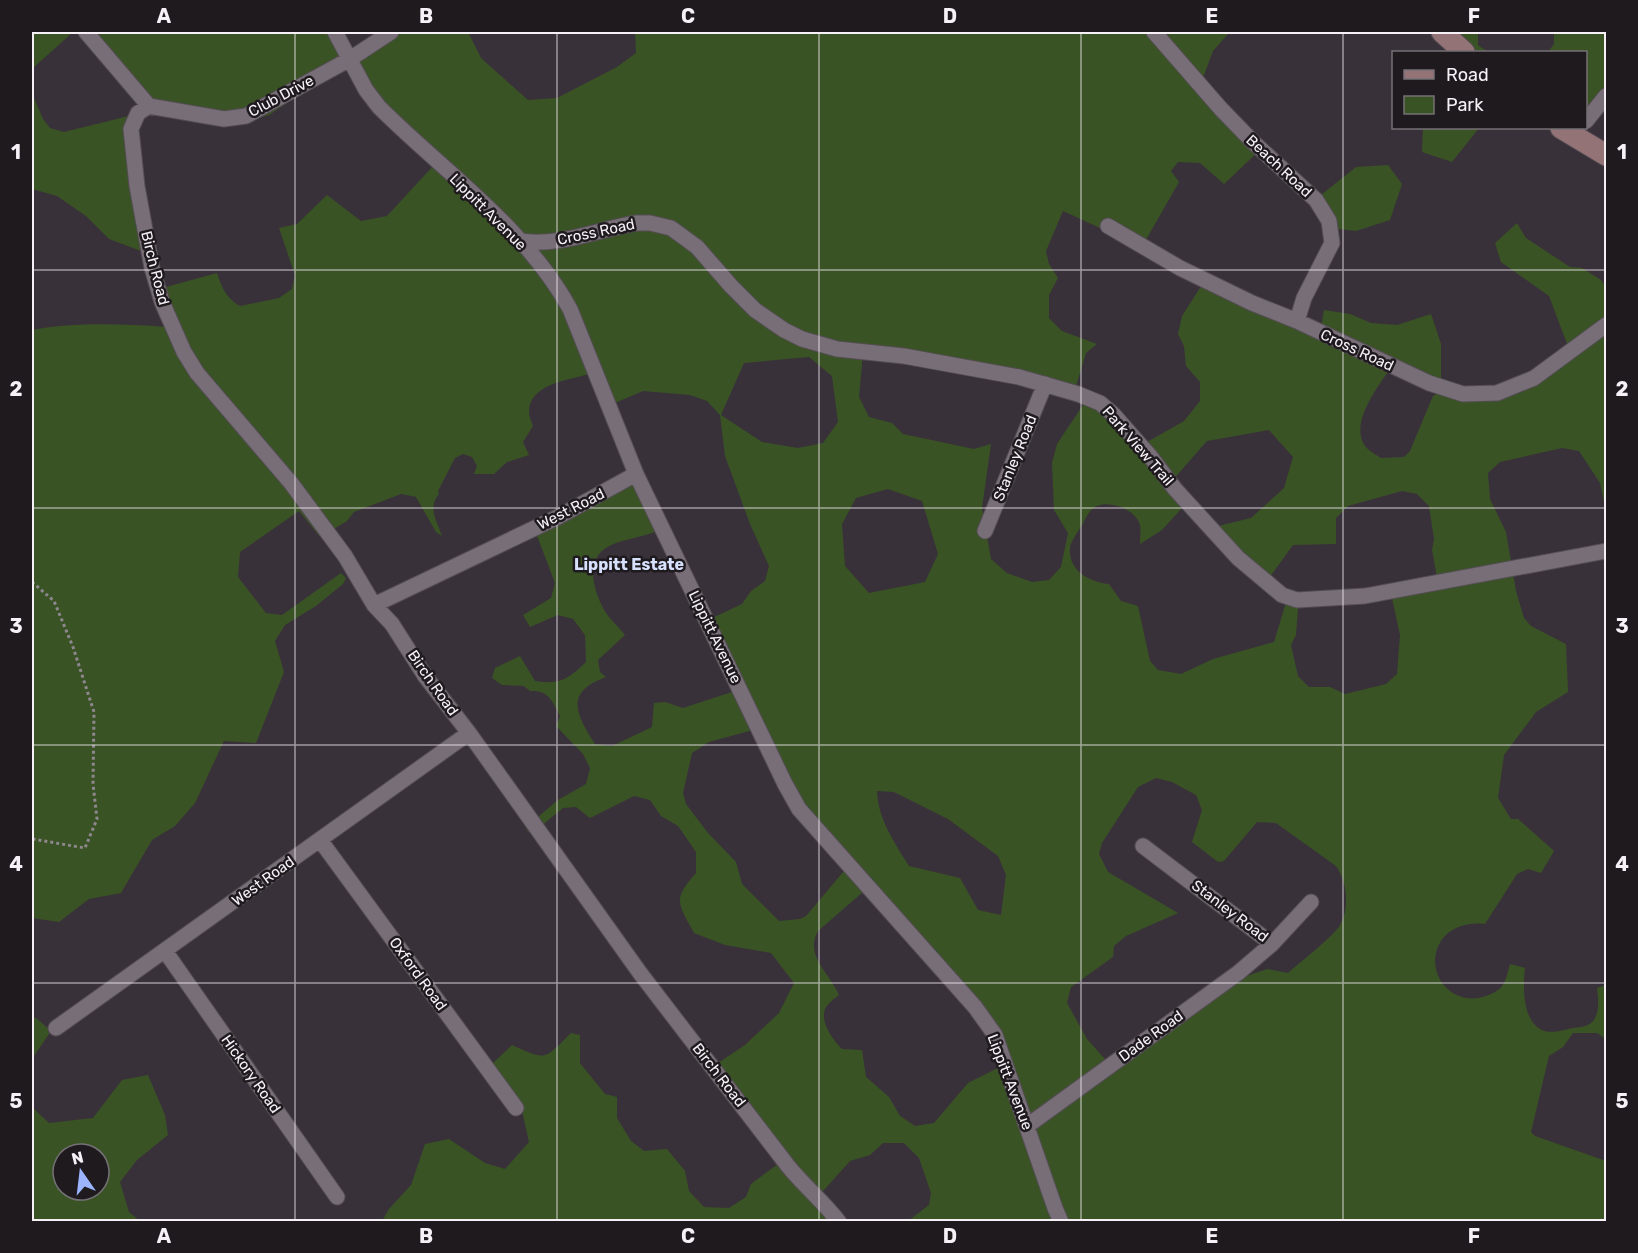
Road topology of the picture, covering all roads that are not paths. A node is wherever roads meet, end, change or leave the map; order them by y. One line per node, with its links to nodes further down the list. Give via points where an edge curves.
1 (86, 32): 9 (street)
2 (336, 32): 7 (street, Lippitt Avenue)
3 (391, 32): 7 (street, Club Drive)
4 (1154, 32): 16 (street, Beach Road, via 1221,109 1316,200 1329,221 1332,243 1304,298)
5 (1442, 32): 6 (street)
6 (1463, 51)
7 (350, 59): 9 (street, Club Drive, via 246,116 224,119); 15 (street, Lippitt Avenue, via 379,107)
8 (1606, 96): 10 (street)
9 (148, 106): 22 (street, Birch Road, via 133,121 131,137 145,237 163,305 184,352 197,373 291,483 345,556)
10 (1587, 116)
11 (1576, 129): 12 (street)
12 (1606, 155)
13 (1108, 226): 16 (street, Cross Road, via 1180,268)
14 (671, 228): 15 (street, Cross Road, via 638,223 558,241); 18 (street, Park View Trail, via 697,247 755,310 802,339 837,349 904,356)
15 (520, 241): 19 (street, Lippitt Avenue, via 558,287 570,309)
16 (1297, 321): 17 (street, Cross Road, via 1430,383 1475,395 1497,393 1534,378)
17 (1606, 325)
18 (1046, 384): 20 (street, Stanley Road); 21 (street, Park View Trail, via 1100,403 1113,414 1238,558 1282,595 1297,600 1365,596)
19 (636, 474): 22 (street, West Road, via 558,517); 31 (street, Lippitt Avenue, via 799,809 975,1007 995,1035)
20 (985, 531)
21 (1606, 551)
22 (374, 605): 23 (street, Birch Road, via 392,624 425,676)
23 (469, 733): 24 (street, West Road); 33 (street, Birch Road, via 640,973 799,1179)
24 (320, 840): 28 (street, West Road); 30 (street, Oxford Road)
25 (1143, 846): 27 (street, Stanley Road)
26 (1311, 902): 27 (street, Stanley Road)
27 (1272, 944): 31 (street, Dade Road, via 1238,973)
28 (165, 951): 29 (street, West Road); 32 (street, Hickory Road)
29 (56, 1028)
30 (516, 1108)
31 (1027, 1126): 34 (street, Lippitt Avenue)
32 (337, 1197)
33 (839, 1221)
34 (1061, 1221)

